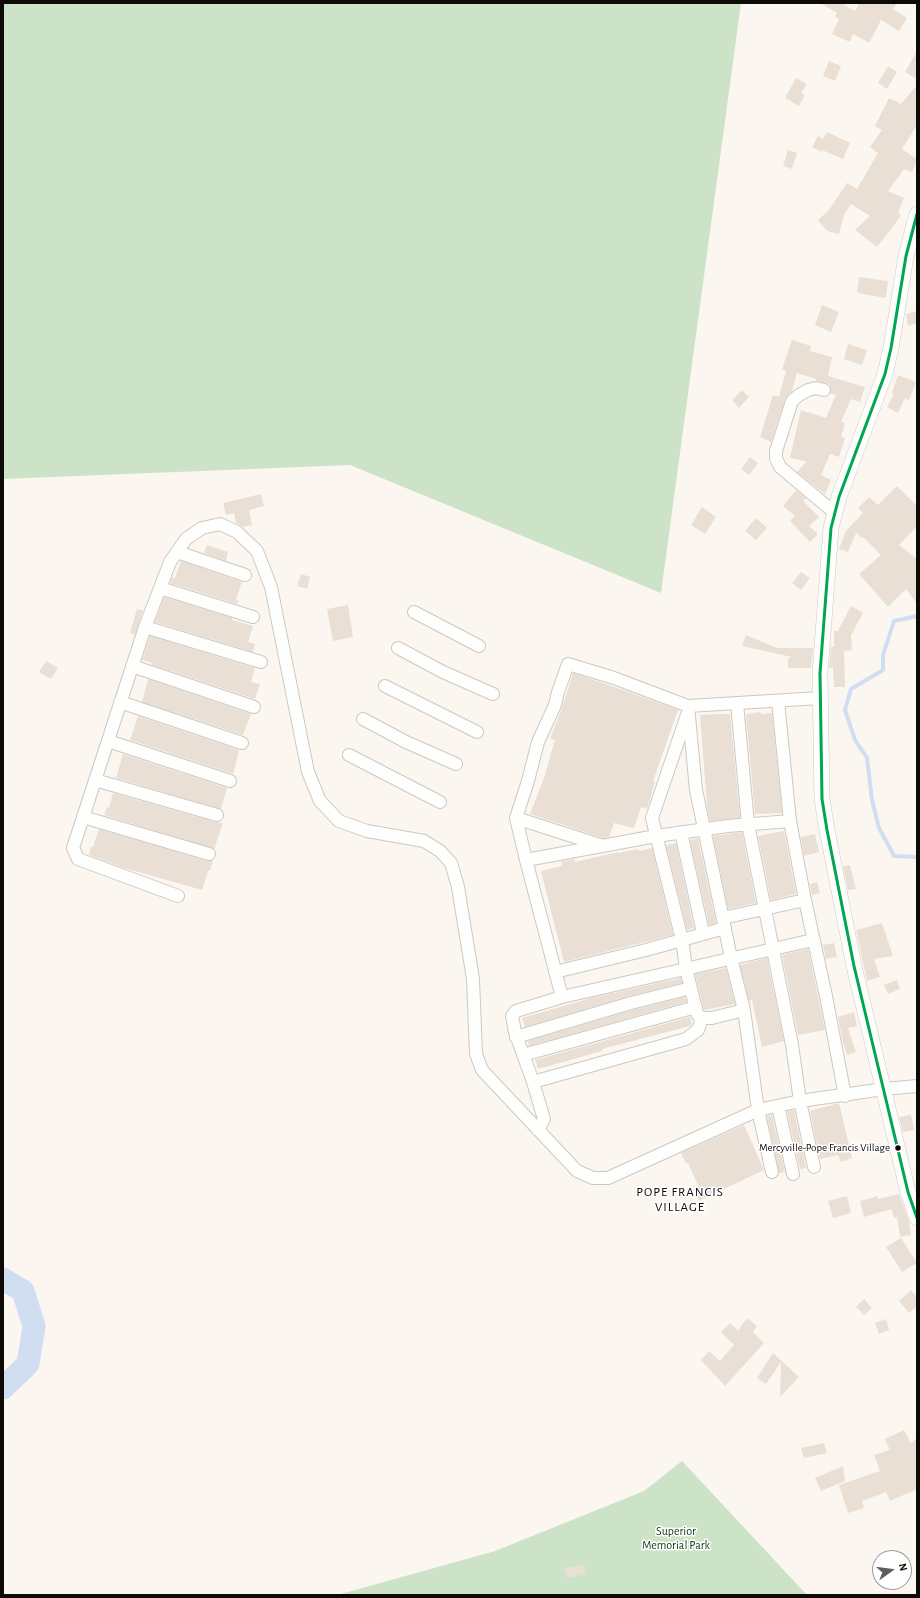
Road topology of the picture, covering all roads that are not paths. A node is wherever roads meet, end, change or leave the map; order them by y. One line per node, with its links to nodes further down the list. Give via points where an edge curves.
1 (917, 214): 3 (street, via 906,256 885,374)
2 (824, 390): 3 (street, via 808,390 792,402 776,458 780,467)
3 (835, 513): 16 (street, via 830,528)
4 (177, 552): 5 (street); 6 (street, via 170,562); 67 (street, via 186,539 202,528 220,524 237,532 257,551 271,587 308,772 320,801 339,821 367,831 424,840 440,851 451,863 458,887 473,979 476,1054 482,1070)
5 (245, 575)
6 (160, 588): 8 (street); 9 (street)
7 (414, 612): 10 (street)
8 (253, 617)
9 (145, 627): 12 (street); 13 (street)
10 (479, 646)
11 (398, 648): 15 (street)
12 (261, 662)
13 (132, 666): 18 (street); 20 (street)
14 (385, 686): 23 (street)
15 (493, 694)
16 (820, 698): 17 (street); 62 (street, via 822,799 826,830 854,966)
17 (778, 701): 19 (street); 34 (street)
18 (120, 702): 24 (street); 25 (street)
19 (737, 703): 21 (street); 35 (street)
20 (254, 707)
21 (688, 708): 33 (street, via 614,678 568,664 555,705 538,742); 36 (street, via 696,790); 38 (street, via 652,818)
22 (363, 719): 27 (street)
23 (477, 732)
24 (108, 741): 28 (street); 29 (street)
25 (242, 743)
26 (349, 755): 30 (street)
27 (456, 764)
28 (95, 780): 31 (street); 32 (street)
29 (230, 781)
30 (440, 802)
31 (217, 815)
32 (83, 817): 40 (street); 42 (street, via 73,848 78,859)
33 (516, 818): 39 (street); 41 (street)
34 (790, 821): 35 (street); 43 (street)
35 (748, 824): 36 (street); 44 (street)
36 (703, 829): 37 (street); 45 (street)
37 (681, 832): 38 (street); 46 (street)
38 (656, 836): 39 (street); 47 (street)
39 (605, 846): 41 (street)
40 (209, 854)
41 (526, 860): 52 (street)
42 (178, 896)
43 (805, 900): 44 (street); 48 (street)
44 (764, 909): 45 (street); 49 (street)
45 (724, 923): 46 (street); 50 (street)
46 (703, 933): 47 (street)
47 (682, 940): 51 (street); 52 (street)
48 (813, 940): 49 (street); 63 (street)
49 (773, 948): 50 (street); 64 (street)
50 (731, 958): 51 (street); 56 (street)
51 (686, 968): 53 (street); 54 (street)
52 (555, 972): 54 (street)
53 (691, 988): 55 (street); 58 (street)
54 (562, 996): 58 (street, via 516,1012 512,1016)
55 (696, 1007): 57 (street); 59 (street)
56 (744, 1010): 57 (street); 66 (street)
57 (702, 1018): 60 (street, via 698,1030 686,1039)
58 (516, 1037): 59 (street)
59 (523, 1055): 60 (street)
60 (533, 1082): 67 (street, via 544,1119)
61 (917, 1086): 62 (street)
62 (884, 1089): 63 (street); 71 (street, via 908,1192)
63 (845, 1096): 64 (street)
64 (800, 1101): 65 (street); 68 (street)
65 (778, 1106): 66 (street); 70 (street)
66 (758, 1110): 67 (street, via 608,1178 593,1178 577,1171); 69 (street)
67 (538, 1130)
68 (814, 1167)
69 (772, 1172)
70 (793, 1174)
71 (917, 1218)

